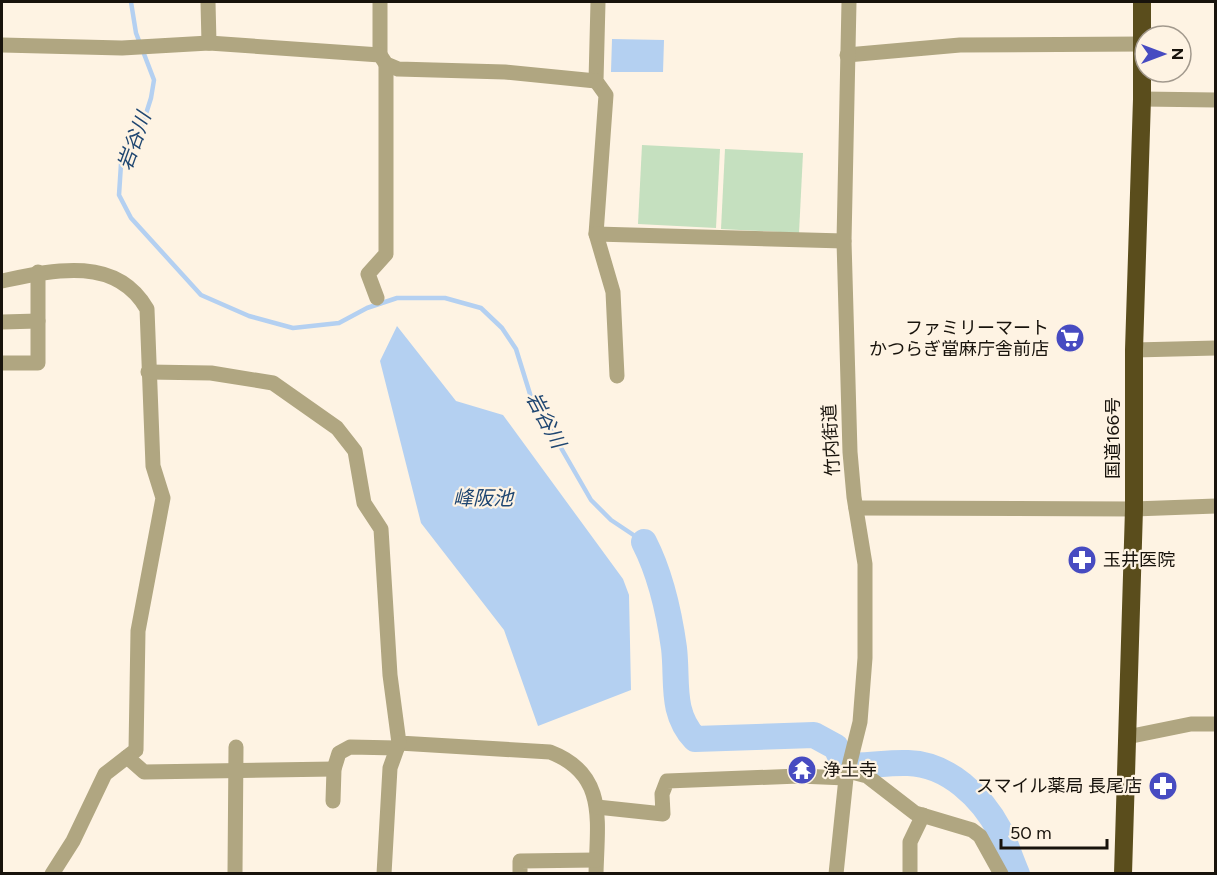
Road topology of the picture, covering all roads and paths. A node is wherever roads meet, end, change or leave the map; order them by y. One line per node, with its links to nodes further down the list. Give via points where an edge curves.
1 (208, 2): 7 (street)
2 (380, 2): 11 (street)
3 (598, 2): 12 (street)
4 (849, 2): 10 (street, 竹内街道)
5 (1142, 2): 6 (highway, 国道166号)
6 (1143, 24)
7 (209, 43): 9 (street, via 122,48); 11 (street)
8 (1133, 44): 10 (street, via 960,45)
9 (2, 45)
10 (847, 55): 17 (street, 竹内街道)
11 (383, 59): 12 (street, via 398,69 505,72); 20 (street, via 386,254 368,274)
12 (596, 81): 16 (street, via 606,95)
13 (1142, 84): 14 (highway, 国道166号)
14 (1142, 99): 15 (street); 24 (highway, 国道166号)
15 (1215, 100)
16 (596, 234): 17 (street); 27 (street, via 613,292)
17 (844, 241): 29 (street, 竹内街道, via 849,452)
18 (39, 272): 19 (street); 21 (street); 26 (street, via 101,272 138,293 147,309)
19 (2, 281)
20 (377, 298)
21 (39, 321): 22 (street); 25 (street, via 39,363)
22 (2, 322)
23 (1215, 348): 24 (street)
24 (1134, 350): 30 (highway, 国道166号)
25 (2, 363)
26 (148, 372): 33 (street, via 211,373 273,382 337,428 354,451 364,503 381,529); 35 (street, via 153,466 163,498 138,631 136,750)
27 (617, 376)
28 (1215, 506): 30 (street)
29 (856, 508): 30 (street); 37 (street, 竹内街道, via 865,564 865,658 860,722)
30 (1134, 509): 32 (highway, 国道166号)
31 (1215, 724): 32 (street, via 1191,724)
32 (1127, 736): 50 (highway, 国道166号)
33 (398, 746): 36 (street, via 350,747 339,753); 40 (street, via 550,752 583,772); 45 (street, via 390,768)
34 (236, 747): 38 (street)
35 (127, 757): 38 (street, via 144,772); 43 (street, via 105,774 73,841)
36 (334, 769): 38 (street); 39 (street)
37 (848, 770): 40 (street, via 799,776 666,781 663,814); 41 (street, via 867,776); 47 (street, 竹内街道)
38 (236, 771): 44 (street)
39 (333, 801)
40 (597, 807): 42 (street)
41 (923, 815): 48 (street, via 910,842); 49 (street, via 972,830 980,836)
42 (596, 867): 46 (street, via 520,861)
43 (52, 873)
44 (236, 873)
45 (384, 873)
46 (520, 873)
47 (836, 873)
48 (910, 873)
49 (1001, 873)
50 (1123, 873)

